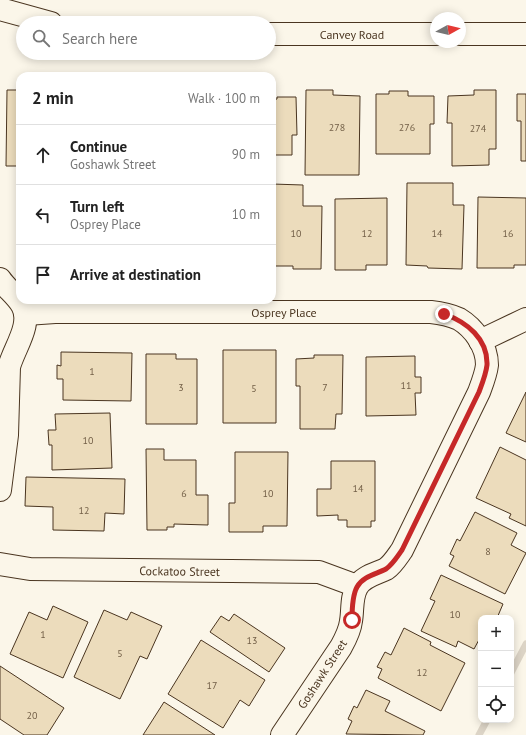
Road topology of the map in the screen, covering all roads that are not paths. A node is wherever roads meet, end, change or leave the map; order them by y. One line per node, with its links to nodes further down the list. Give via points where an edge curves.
1 (0, 9): 2 (street)
2 (25, 16)
3 (276, 34): 4 (street, Canvey Road)
4 (430, 34)
5 (466, 34): 6 (street)
6 (526, 34)
7 (0, 279): 8 (street)
8 (16, 297)
9 (22, 304): 10 (street)
10 (26, 314): 12 (street, Osprey Place, via 431,312 458,318 471,328); 13 (street, via 25,328 9,367 7,435)
11 (526, 319): 12 (street)
12 (480, 341): 15 (street, via 487,365 479,392 405,543 395,560)
13 (0, 490)
14 (0, 564): 15 (street, Cockatoo Street, via 30,569 319,572)
15 (357, 586): 16 (street, Goshawk Street, via 349,632)
16 (282, 735)

